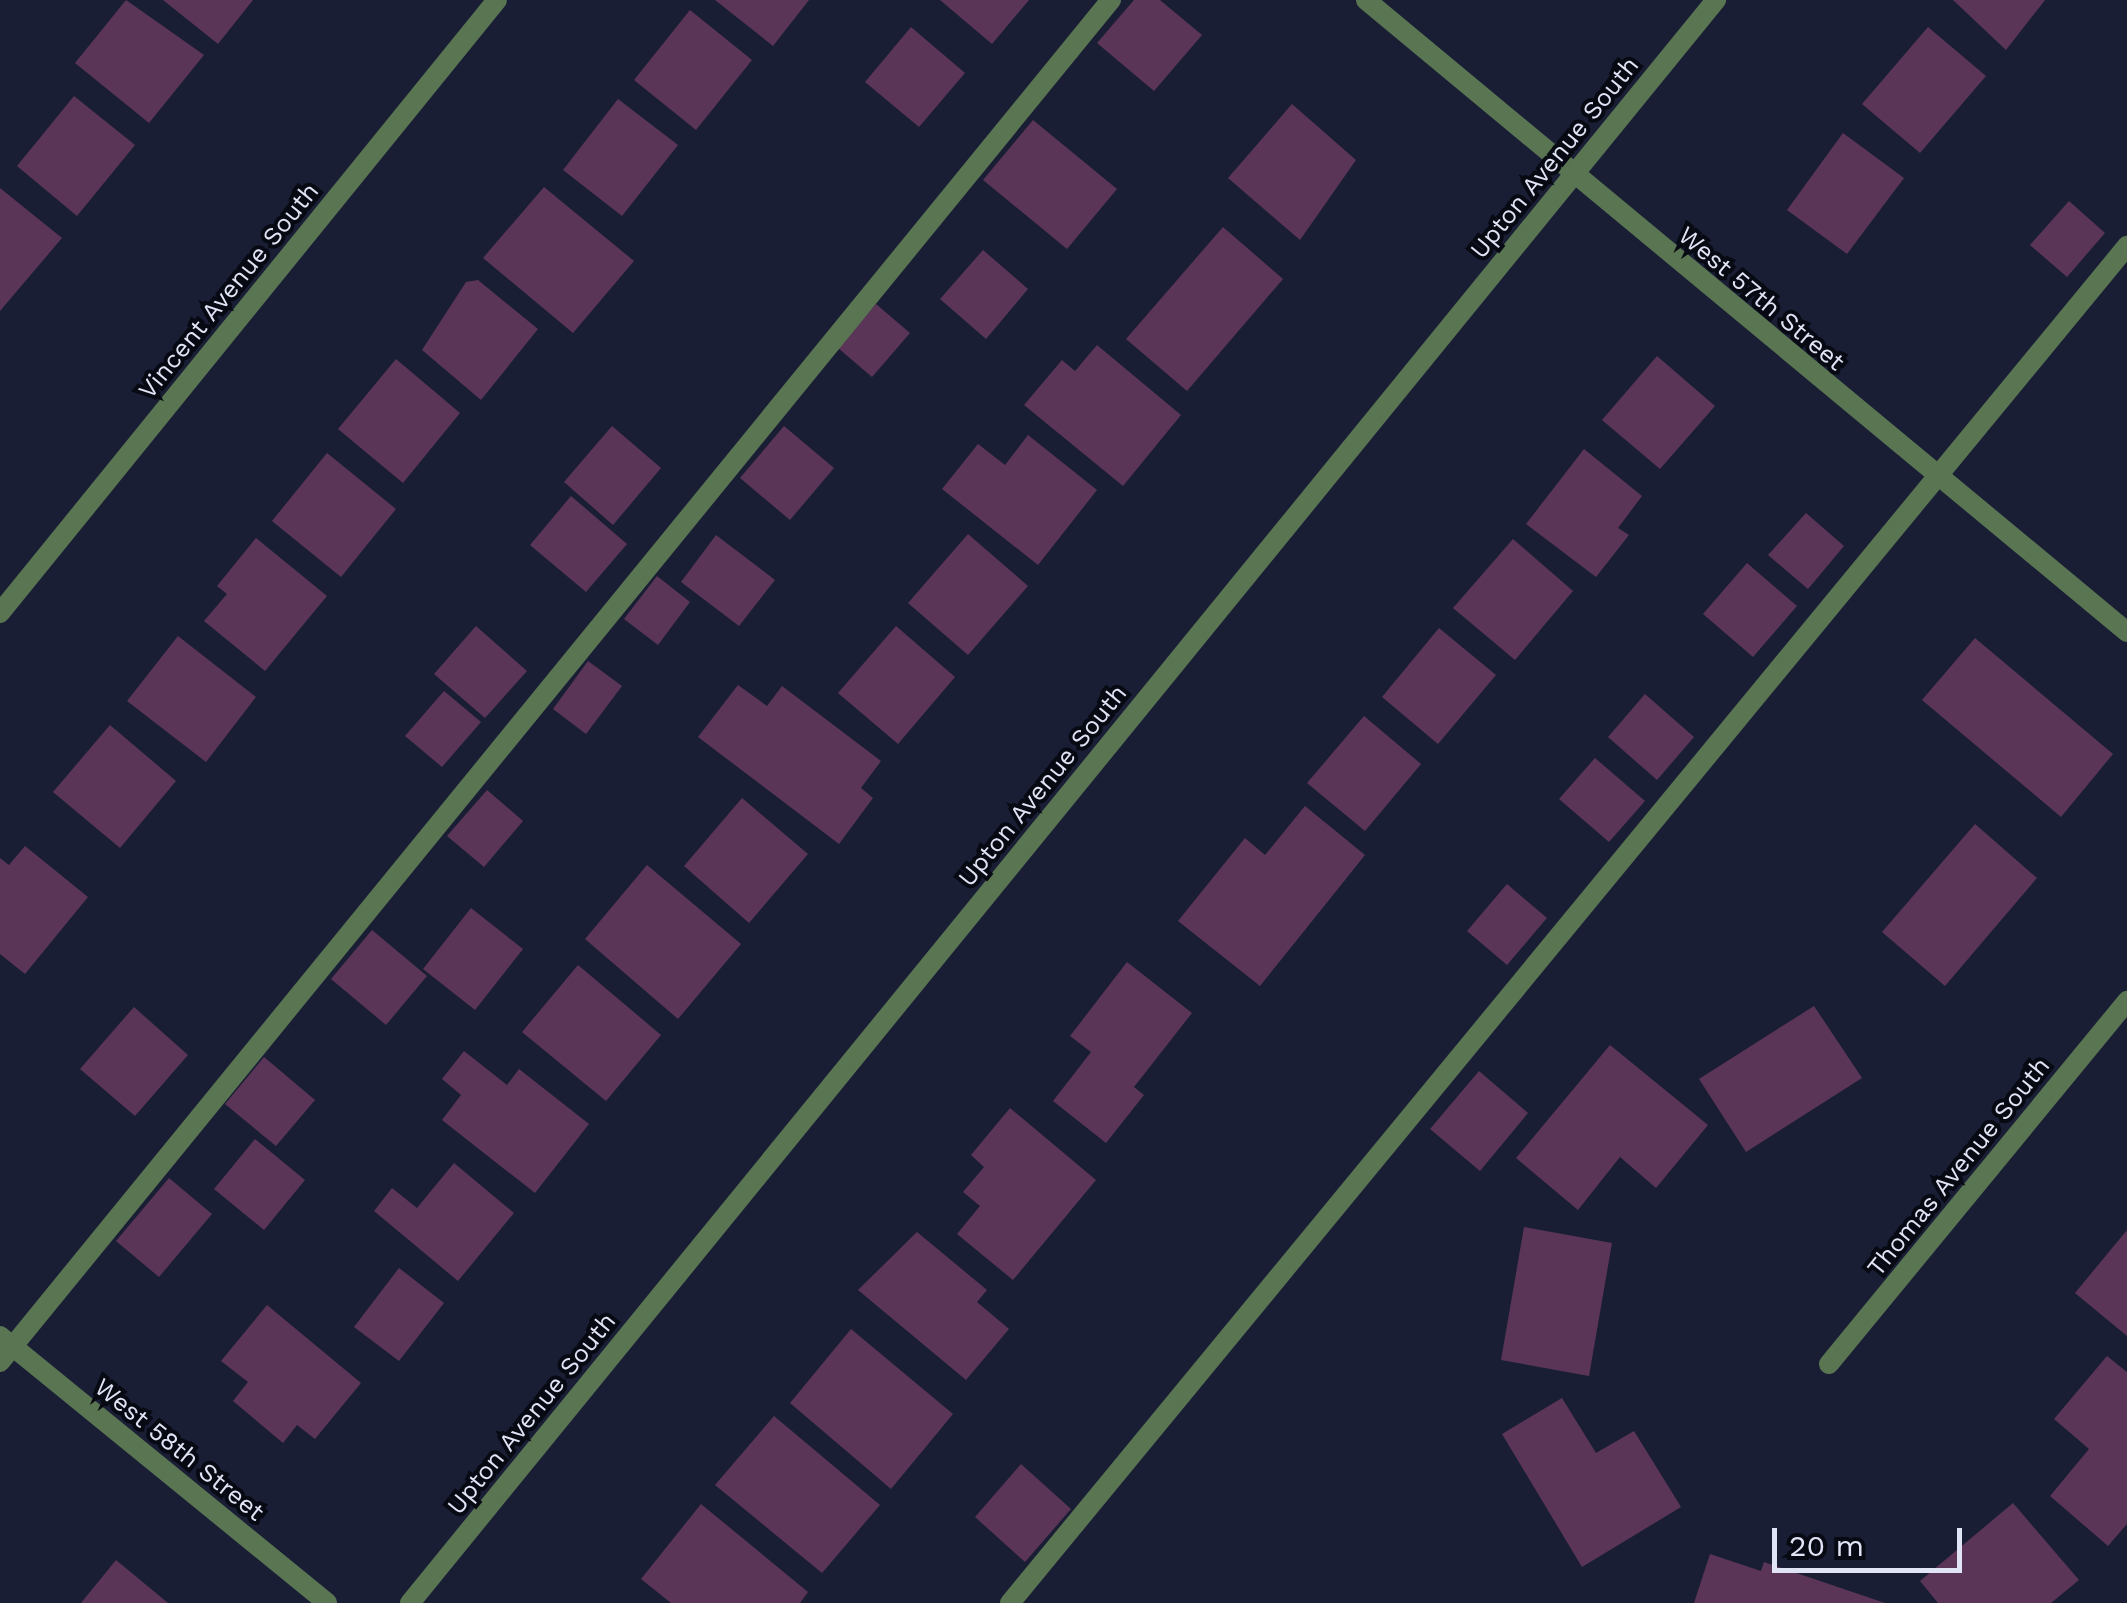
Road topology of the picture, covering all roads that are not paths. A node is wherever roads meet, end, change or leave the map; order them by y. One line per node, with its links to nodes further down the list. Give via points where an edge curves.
1 (497, 0): 8 (street, Vincent Avenue South)
2 (1111, 0): 11 (street)
3 (1366, 0): 5 (street, West 57th Street)
4 (1716, 0): 5 (street, Upton Avenue South)
5 (1573, 175): 7 (street, West 57th Street); 14 (street, Upton Avenue South)
6 (2127, 246): 7 (street)
7 (1937, 478): 9 (street, West 57th Street); 15 (street)
8 (0, 614)
9 (2127, 632)
10 (2127, 1001): 12 (street, Thomas Avenue South)
11 (4, 1348): 13 (street, West 58th Street)
12 (1829, 1364)
13 (326, 1603)
14 (410, 1603)
15 (1010, 1603)

